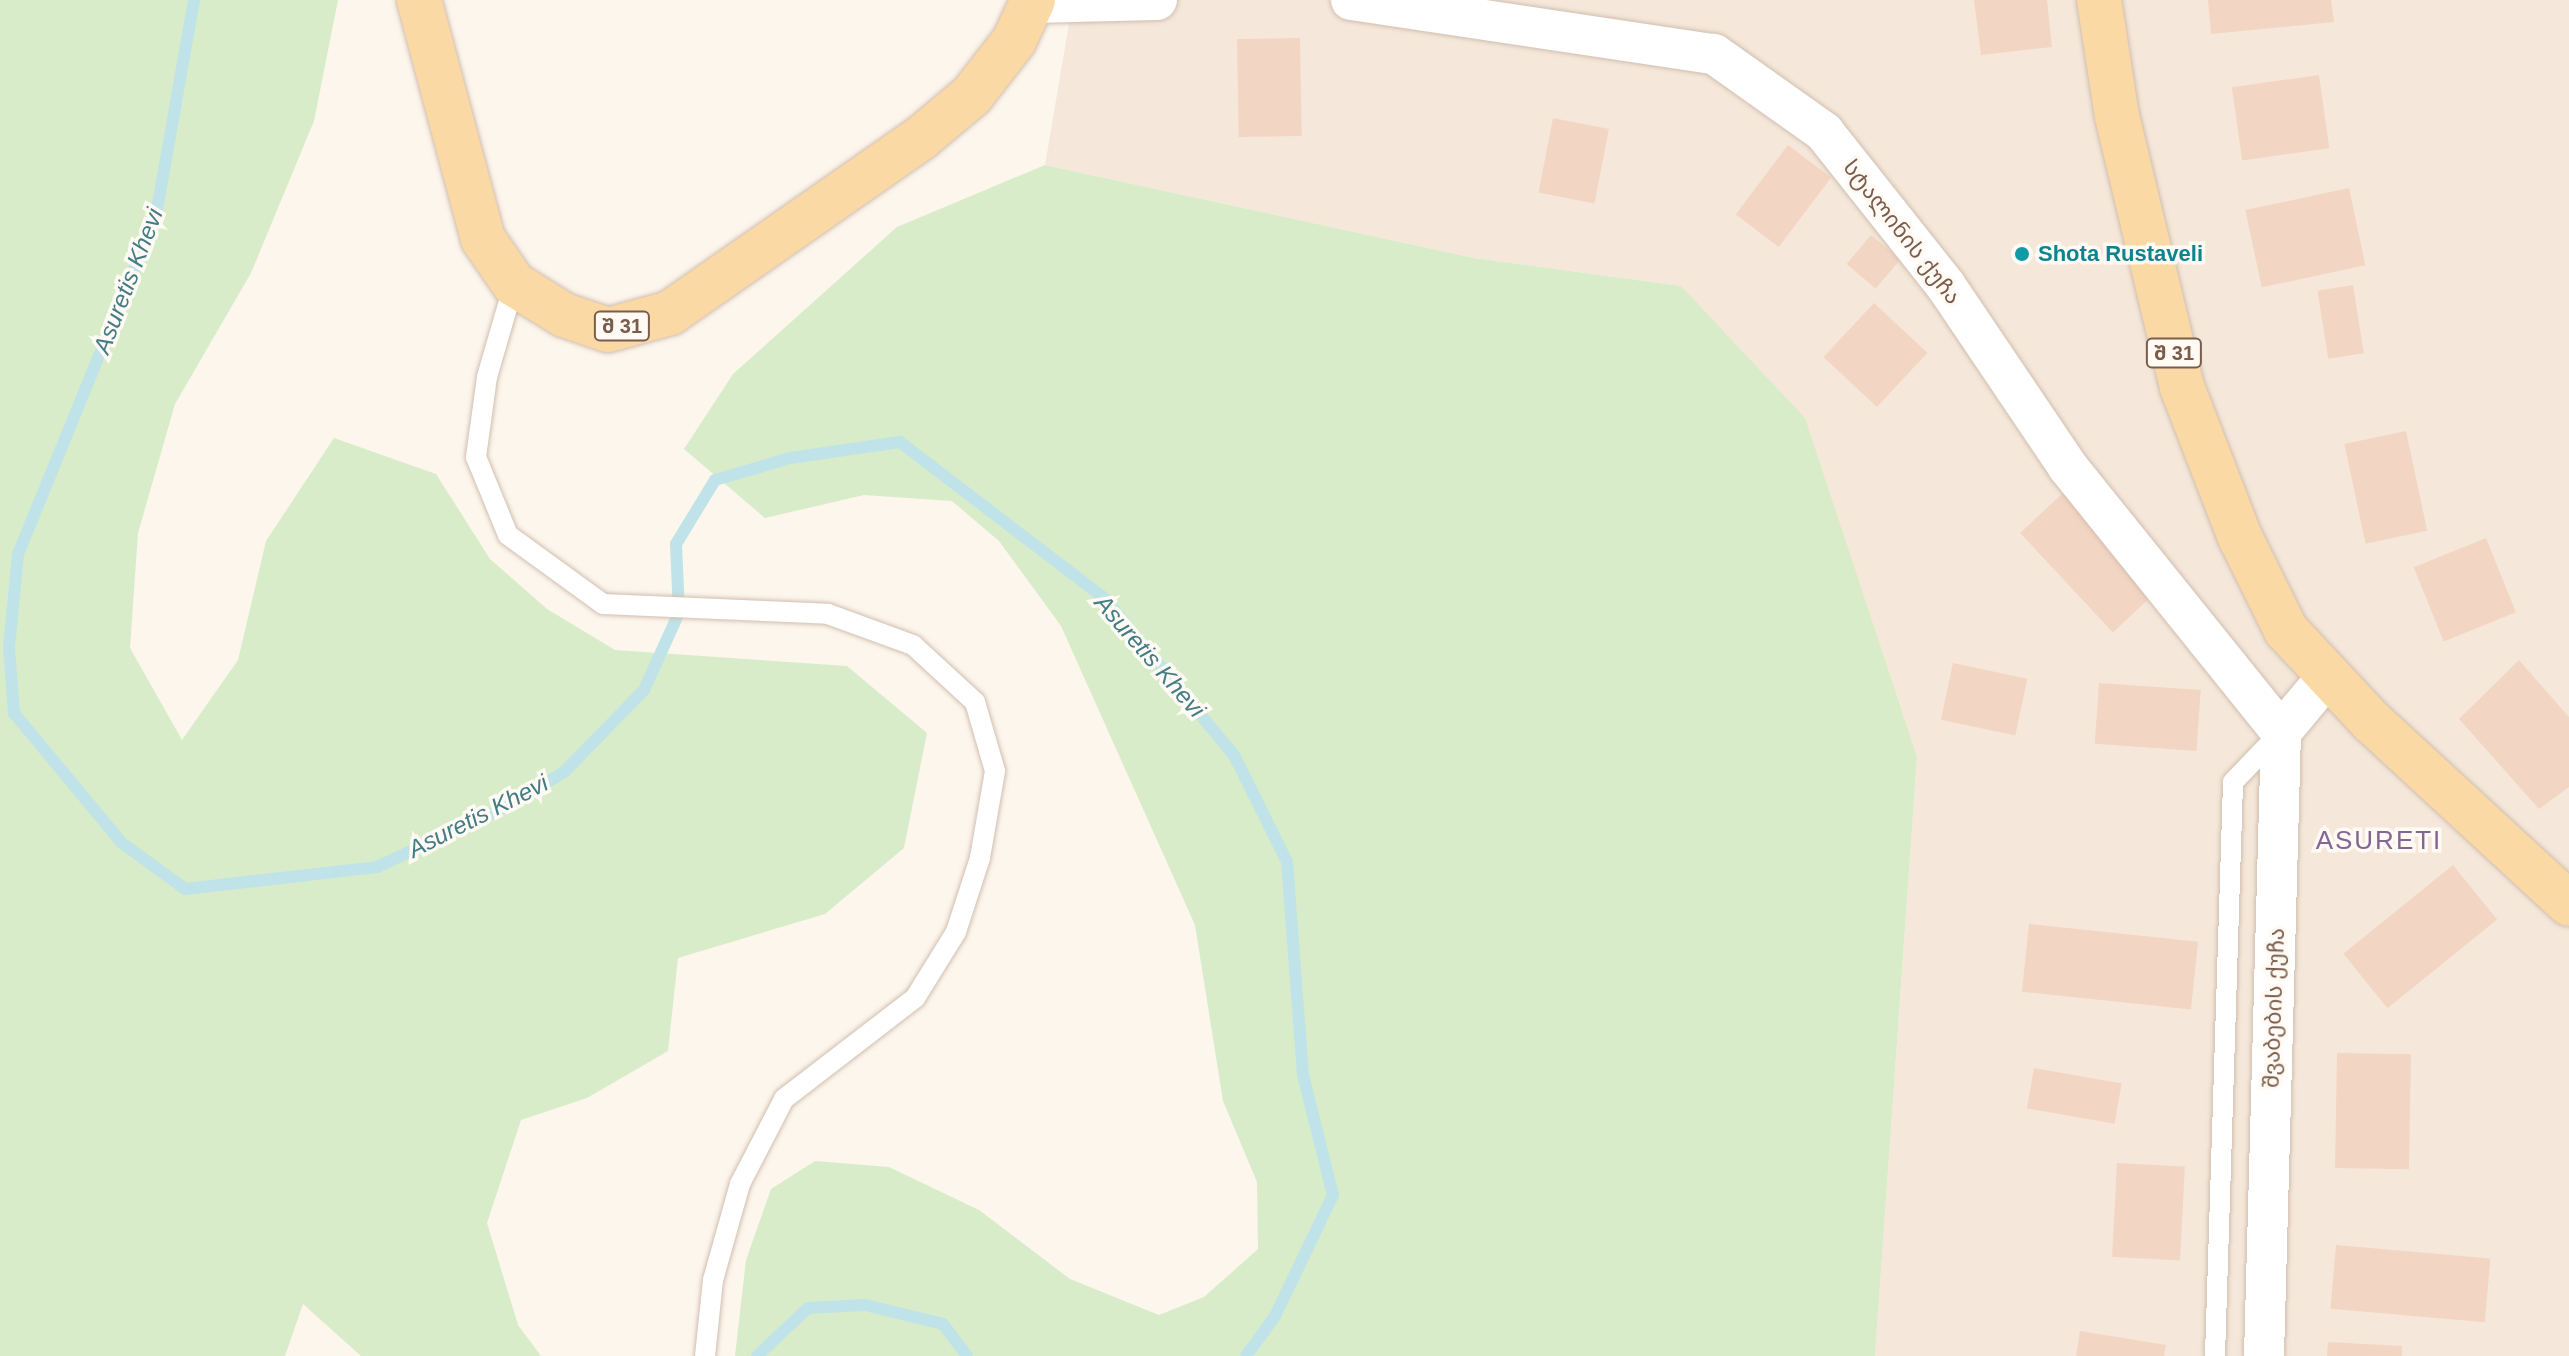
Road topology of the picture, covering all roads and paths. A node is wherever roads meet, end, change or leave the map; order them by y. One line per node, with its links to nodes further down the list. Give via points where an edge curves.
1 (419, 0): 6 (main road, შ 31, via 483,239)
2 (1157, 0): 5 (street)
3 (1351, 0): 8 (street, სტალინის ქუჩა, via 1714,54 1824,132 1946,286 2068,467)
4 (2099, 0): 7 (main road, შ 31, via 2117,116 2182,387 2265,589 2286,630)
5 (1032, 2): 6 (main road, შ 31, via 1014,41 962,104 670,313 608,330 564,315)
6 (514, 284): 10 (lane, via 487,377 476,457 508,535 603,604 828,614 913,645 975,702 995,771 980,858 956,932 915,998 784,1099 740,1184 713,1280)
7 (2327, 677): 8 (street); 9 (main road, შ 31)
8 (2281, 732): 11 (lane, via 2233,782); 12 (street, შვაბების ქუჩა)
9 (2569, 904)
10 (705, 1356)
11 (2215, 1356)
12 (2264, 1356)

